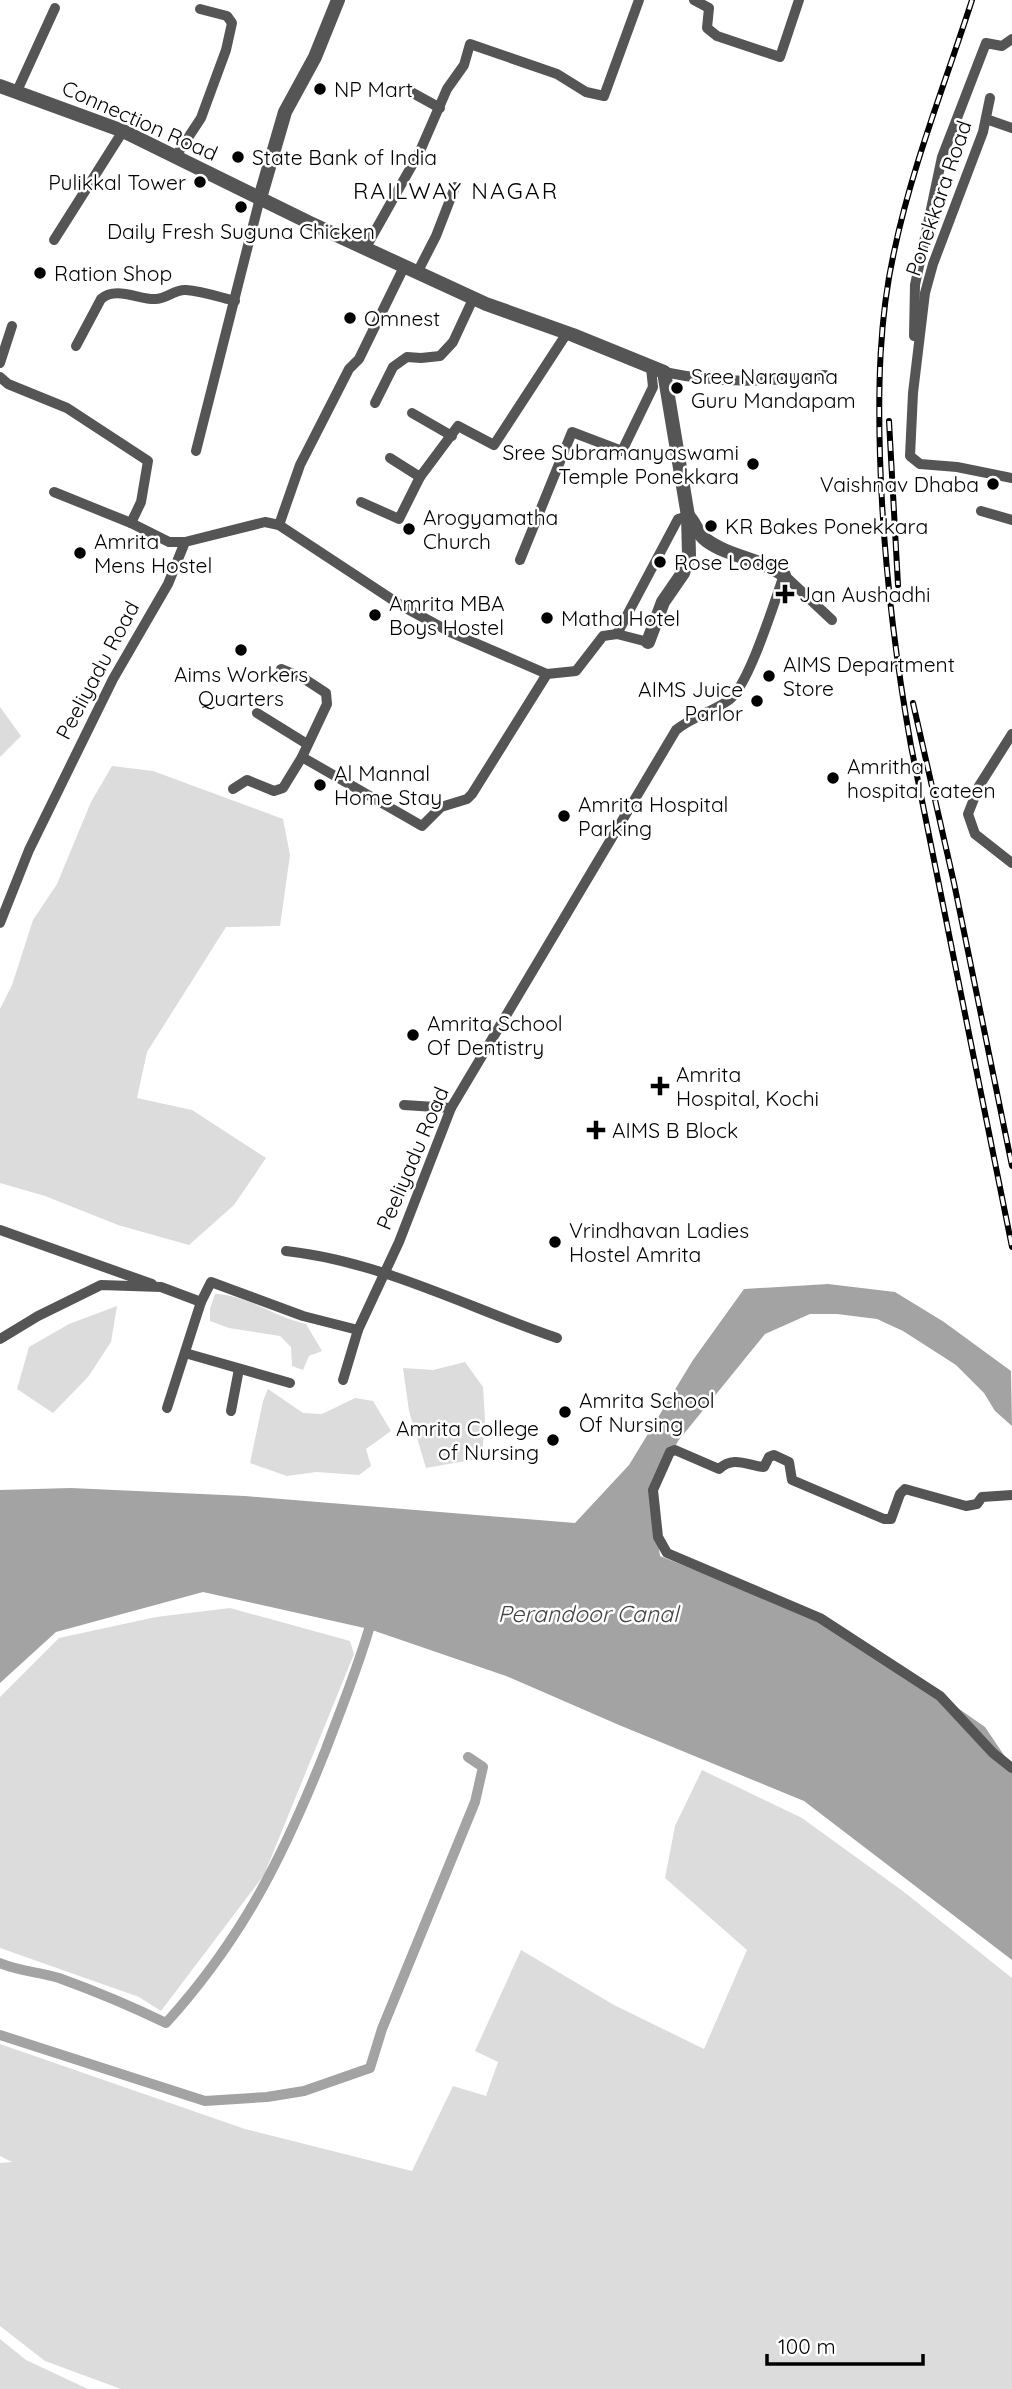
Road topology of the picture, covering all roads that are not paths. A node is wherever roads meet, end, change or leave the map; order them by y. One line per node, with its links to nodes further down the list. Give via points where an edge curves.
1 (338, 0): 18 (street, via 315,57 285,112)
2 (639, 0): 12 (street, via 604,96 586,92 557,74 470,44)
3 (694, 0): 4 (street, via 709,8 706,29 780,57)
4 (799, 0)
5 (55, 8): 9 (street)
6 (200, 9): 16 (street, via 227,16 232,23 201,118)
7 (1012, 40): 31 (street, via 1002,46 986,43 942,157 915,285)
8 (0, 86): 9 (street, Connection Road)
9 (17, 91): 15 (street, Connection Road)
10 (411, 92): 12 (street)
11 (990, 98): 13 (street, Ponekkara Road)
12 (440, 108): 20 (street)
13 (986, 118): 14 (street); 31 (street, Ponekkara Road, via 925,293)
14 (1012, 128)
15 (123, 131): 16 (street, Connection Road); 19 (street)
16 (176, 156): 18 (street, Connection Road)
17 (455, 187): 21 (street, via 436,236)
18 (260, 198): 20 (street, Connection Road); 23 (street)
19 (54, 240)
20 (365, 249): 21 (street, Connection Road)
21 (410, 270): 22 (street, Connection Road); 45 (street, via 349,369 300,465)
22 (473, 299): 25 (street, Connection Road); 32 (street, via 453,342 440,356 407,357 393,368)
23 (234, 301): 26 (street, via 187,290 156,300 106,294); 35 (street)
24 (12, 326): 27 (street)
25 (567, 333): 28 (street, Connection Road); 34 (street, via 494,445 458,426)
26 (76, 346)
27 (0, 363)
28 (657, 370): 29 (street, via 738,382); 42 (street); 47 (street, via 622,451 572,432)
29 (825, 375)
30 (0, 377): 44 (street, via 67,408 148,461 141,502)
31 (913, 393): 38 (street, Ponekkara Road, via 910,456 920,464)
32 (375, 402)
33 (412, 413): 34 (street)
34 (452, 436): 37 (street)
35 (196, 451)
36 (390, 457): 37 (street)
37 (420, 477): 40 (street, via 398,519)
38 (1012, 478)
39 (54, 492): 44 (street)
40 (361, 502)
41 (981, 511): 43 (street)
42 (688, 516): 48 (street, via 704,539); 50 (street, via 678,519); 51 (street, via 689,555)
43 (1012, 520)
44 (131, 523): 46 (street, via 169,542)
45 (279, 525): 46 (street, via 265,522); 53 (street, via 402,606)
46 (185, 542): 60 (street, Peeliyadu Road, via 168,584 113,679 29,850)
47 (520, 560)
48 (784, 575): 49 (street); 62 (street, Peeliyadu Road, via 738,691 676,730)
49 (832, 621)
50 (617, 634): 51 (street); 53 (street, via 603,636 576,671)
51 (648, 642)
52 (281, 669): 56 (street, via 326,693 327,704)
53 (547, 674): 57 (street, via 472,794 441,807 422,826)
54 (257, 713): 56 (street)
55 (1012, 734): 59 (street, via 979,786 968,814 975,834)
56 (307, 744): 57 (street)
57 (302, 757): 58 (street, via 283,788 247,780)
58 (233, 789)
59 (1012, 863)
60 (0, 920)
61 (404, 1105): 62 (street)
62 (451, 1108): 65 (street, Peeliyadu Road)
63 (0, 1230): 66 (street)
64 (286, 1251): 65 (street)
65 (384, 1274): 68 (street, Peeliyadu Road); 69 (street)
66 (161, 1287): 67 (street); 70 (street, via 101,1285)
67 (201, 1302): 68 (street, via 211,1282); 71 (street)
68 (358, 1330): 73 (street, Peeliyadu Road)
69 (557, 1338)
70 (0, 1339)
71 (185, 1353): 72 (street); 75 (street)
72 (239, 1368): 74 (street); 76 (street)
73 (343, 1380)
74 (290, 1383)
75 (167, 1408)
76 (231, 1411)
77 (1012, 1494): 78 (street, via 982,1497 977,1504 966,1506 905,1489 891,1519 884,1519 792,1480 789,1462 774,1455 764,1467 740,1461 719,1469 675,1450 653,1490 658,1537 667,1553 820,1618 940,1696)
78 (1012, 1768)

